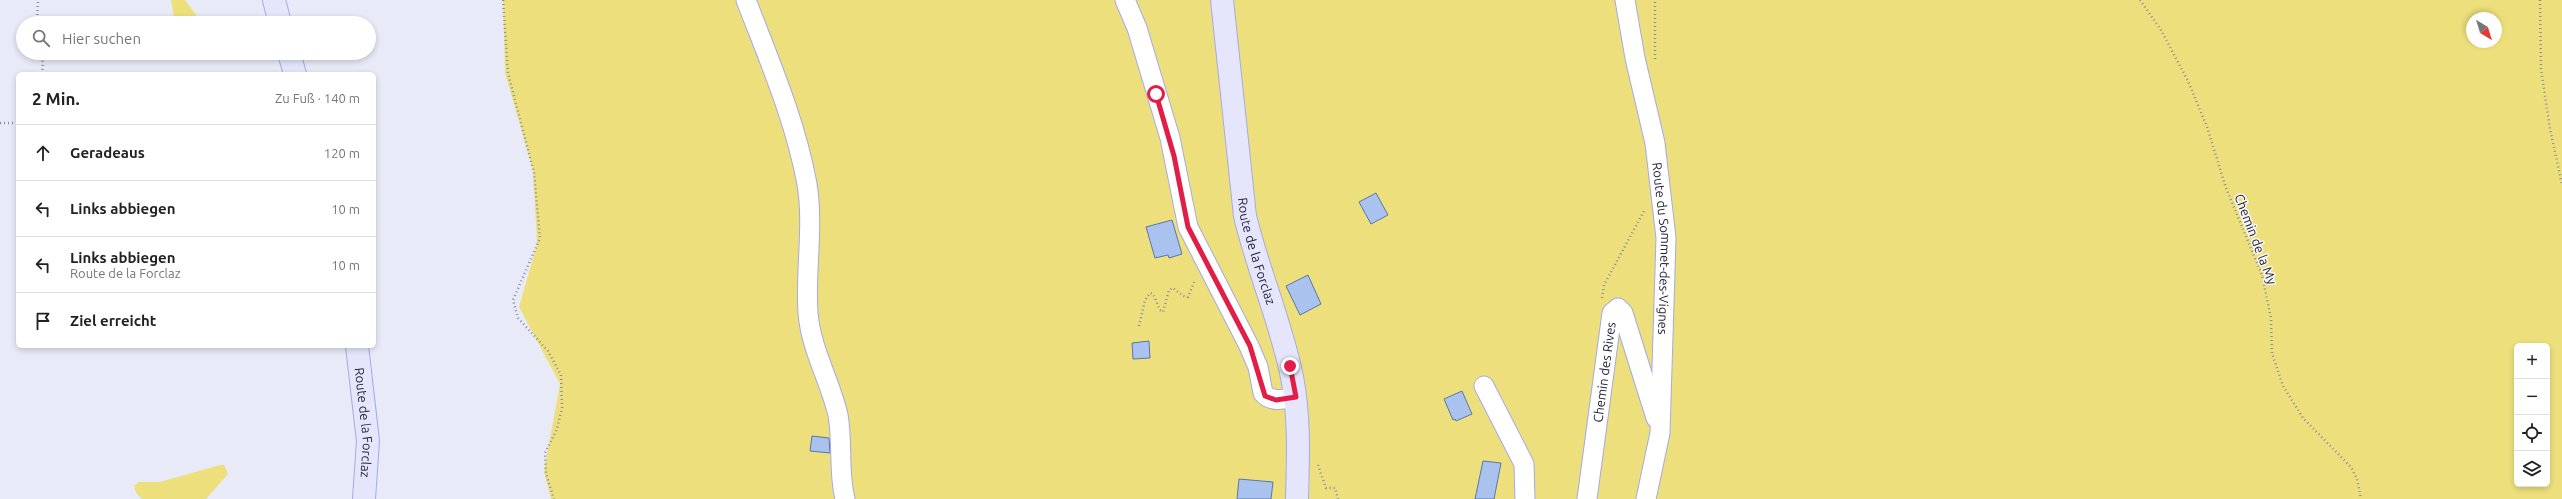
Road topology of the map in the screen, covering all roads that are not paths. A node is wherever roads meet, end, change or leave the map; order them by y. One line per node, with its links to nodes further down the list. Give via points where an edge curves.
1 (274, 0): 6 (main road)
2 (746, 0): 14 (street, via 788,107 805,174 810,205 811,239 808,314 817,356 838,415 840,469)
3 (1125, 0): 11 (street, via 1170,138 1188,227 1250,346 1258,367 1263,393 1276,400)
4 (1222, 0): 11 (main road, Route de la Forclaz, via 1245,216 1253,250 1286,351)
5 (1625, 0): 12 (street, Route du Sommet-des-Vignes, via 1635,58 1655,143 1665,224)
6 (278, 16)
7 (291, 60): 8 (main road)
8 (294, 72)
9 (357, 348): 13 (main road, Route de la Forclaz, via 368,441)
10 (1484, 386): 16 (street, via 1524,464)
11 (1296, 397): 15 (main road, Route de la Forclaz, via 1299,443)
12 (1660, 433): 17 (street, Chemin des Rives, via 1623,313 1618,308 1612,313); 18 (street, Route du Sommet-des-Vignes)
13 (364, 499)
14 (845, 499)
15 (1297, 499)
16 (1525, 499)
17 (1588, 499)
18 (1646, 499)

